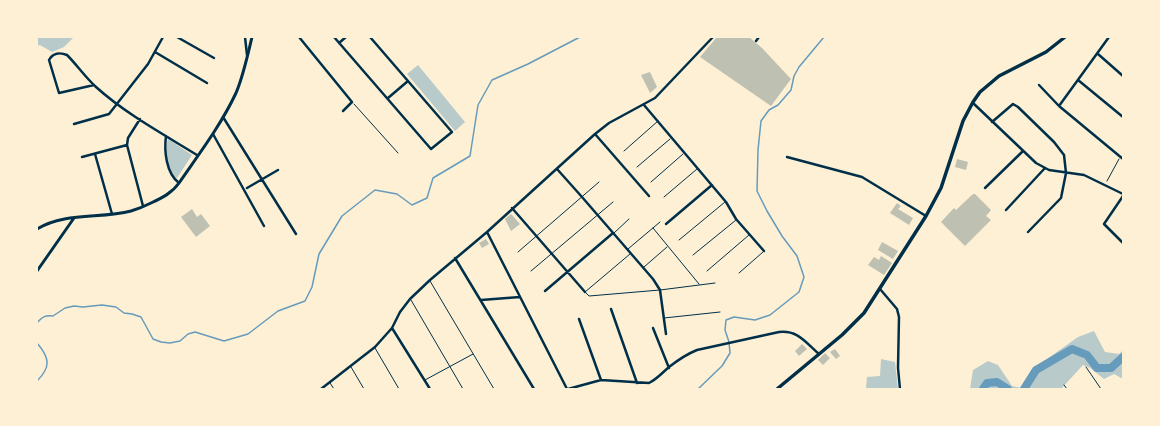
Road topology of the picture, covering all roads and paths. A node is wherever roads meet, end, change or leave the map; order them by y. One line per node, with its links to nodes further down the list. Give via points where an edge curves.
1 (163, 37): 15 (street)
2 (177, 37): 18 (street)
3 (245, 37): 17 (street)
4 (252, 37): 17 (street)
5 (299, 37): 26 (street)
6 (334, 37): 14 (street)
7 (346, 37): 14 (street)
8 (370, 37): 21 (street)
9 (713, 37): 29 (street, via 665,89)
10 (759, 37): 13 (street)
11 (1066, 37): 27 (main road, via 1046,52 1000,76 980,92)
12 (1110, 37): 16 (street)
13 (756, 41)
14 (339, 43): 25 (street)
15 (155, 52): 22 (street); 28 (street)
16 (1098, 54): 19 (street); 20 (street)
17 (247, 55): 32 (street, via 236,92)
18 (214, 58)
19 (1123, 76)
20 (1078, 80): 30 (street); 33 (street)
21 (408, 81): 25 (street); 25 (street, via 452,132 431,149)
22 (207, 83)
23 (94, 85): 23 (street, via 67,55 54,54 49,60 59,93); 28 (street)
24 (1040, 85): 30 (street)
25 (388, 98)
26 (352, 102): 31 (street); 46 (path)
27 (973, 102): 36 (street); 78 (main road, via 963,121 941,188)
28 (117, 104): 34 (street); 37 (street, via 109,114)
29 (644, 105): 35 (street); 39 (street, via 609,123)
30 (1059, 106): 51 (street)
31 (343, 111)
32 (223, 117): 38 (street); 59 (street)
33 (1123, 117)
34 (140, 120): 40 (street); 42 (street, via 128,138)
35 (658, 121): 41 (street); 44 (lane)
36 (992, 122): 43 (street); 58 (street, via 1013,104 1018,107 1064,155)
37 (74, 124)
38 (212, 133): 48 (street); 84 (street)
39 (595, 134): 56 (street); 68 (street)
40 (166, 136): 48 (street); 62 (street, via 165,155 172,175)
41 (672, 137): 45 (street); 53 (lane)
42 (127, 145): 47 (street); 73 (street)
43 (1023, 150): 55 (street); 66 (street)
44 (624, 151)
45 (685, 152): 54 (street); 61 (lane)
46 (398, 153)
47 (94, 154): 49 (street); 76 (street)
48 (198, 156): 62 (street)
49 (82, 157)
50 (786, 157): 78 (street, via 862,177)
51 (1120, 157): 52 (street); 64 (path)
52 (1123, 159)
53 (637, 167)
54 (698, 168): 63 (street); 70 (lane)
55 (1045, 168): 58 (street); 75 (street)
56 (557, 169): 69 (street); 74 (street)
57 (278, 170): 59 (street)
58 (1066, 173): 64 (street, via 1084,175); 88 (street, via 1061,198)
59 (262, 180): 65 (street); 89 (street)
60 (599, 182): 69 (lane)
61 (651, 182)
62 (179, 183): 73 (street, via 170,193)
63 (712, 185): 72 (street); 83 (street)
64 (1105, 186): 67 (street)
65 (247, 188)
66 (985, 188)
67 (1123, 195): 94 (street, via 1104,224)
68 (649, 196)
69 (582, 197): 77 (street); 92 (lane)
70 (664, 197)
71 (613, 202): 77 (lane)
72 (726, 202): 81 (street); 93 (lane)
73 (143, 206): 76 (street)
74 (512, 208): 87 (street); 92 (street)
75 (1006, 210)
76 (112, 214): 79 (street)
77 (598, 215): 90 (street); 100 (lane)
78 (926, 216): 112 (main road)
79 (74, 218): 85 (street); 104 (street)
80 (630, 219): 90 (lane)
81 (736, 219): 91 (street); 101 (lane)
82 (660, 222): 86 (lane)
83 (666, 224)
84 (264, 226)
85 (38, 227)
86 (653, 228): 95 (lane); 96 (lane)
87 (486, 232): 102 (street); 116 (street)
88 (1028, 232)
89 (296, 234)
90 (613, 234): 96 (street); 107 (street)
91 (750, 235): 97 (street); 105 (lane)
92 (537, 236): 98 (lane); 100 (street)
93 (679, 240)
94 (1123, 242)
95 (667, 246): 103 (lane); 111 (lane)
96 (628, 250): 99 (street)
97 (764, 251): 108 (lane)
98 (518, 252)
99 (631, 253): 103 (street); 115 (lane)
100 (552, 254): 106 (lane); 107 (street)
101 (693, 256)
102 (455, 258): 109 (street); 118 (street)
103 (643, 268): 113 (street)
104 (37, 271)
105 (707, 271)
106 (531, 272)
107 (567, 273): 114 (street); 115 (street)
108 (739, 273)
109 (430, 280): 117 (street); 127 (lane)
110 (715, 282): 111 (lane)
111 (699, 284): 113 (lane)
112 (880, 289): 128 (main road, via 864,313); 148 (street, via 897,308 899,317)
113 (660, 290): 115 (lane, via 589,296); 121 (street)
114 (544, 291)
115 (585, 292)
116 (520, 297): 118 (street); 146 (street)
117 (410, 299): 123 (street); 130 (lane)
118 (481, 300): 145 (street)
119 (611, 309): 136 (street)
120 (720, 312): 121 (lane)
121 (664, 318): 125 (street)
122 (579, 319): 134 (street)
123 (392, 328): 126 (street); 133 (street)
124 (652, 328): 132 (street)
125 (666, 334)
126 (375, 347): 129 (street); 141 (lane)
127 (474, 354): 130 (lane); 144 (lane)
128 (819, 354): 132 (street, via 788,331 697,350); 147 (main road)
129 (351, 367): 135 (street); 140 (lane)
130 (451, 367): 133 (lane); 143 (lane)
131 (1086, 367): 150 (lane)
132 (669, 368): 136 (street, via 649,383)
133 (425, 380): 142 (street)
134 (601, 380): 136 (street); 146 (street)
135 (330, 382): 138 (street); 139 (lane)
136 (637, 383)
137 (1064, 386): 149 (lane)
138 (321, 389)
139 (334, 389)
140 (364, 389)
141 (399, 389)
142 (430, 389)
143 (463, 389)
144 (494, 389)
145 (534, 389)
146 (567, 389)
147 (777, 389)
148 (900, 389)
149 (1067, 389)
150 (1101, 389)

